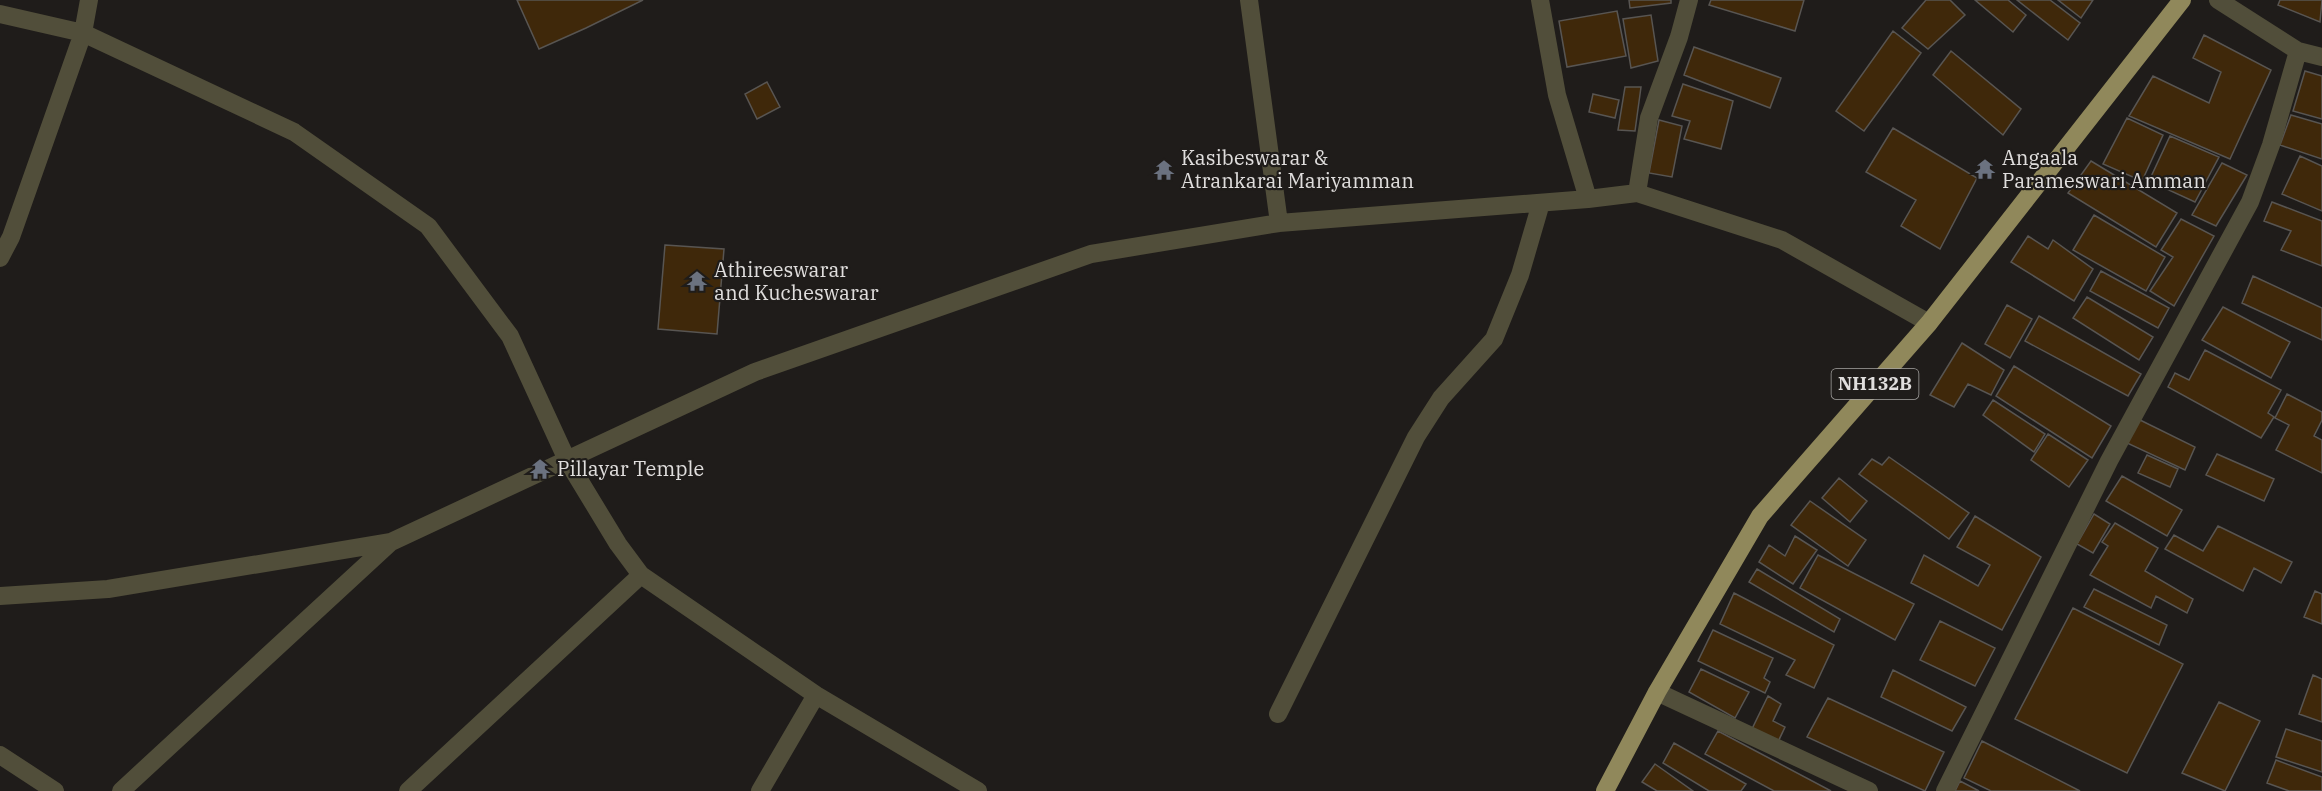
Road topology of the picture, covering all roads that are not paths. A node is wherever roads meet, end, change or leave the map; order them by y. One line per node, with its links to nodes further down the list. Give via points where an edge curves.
1 (89, 0): 8 (street)
2 (1249, 0): 14 (street)
3 (1540, 0): 12 (street, via 1557,95)
4 (1689, 0): 11 (street, via 1649,118)
5 (2181, 0): 16 (highway, NH132B)
6 (2218, 0): 9 (street)
7 (0, 14): 8 (street)
8 (83, 33): 15 (street, via 11,237); 17 (street, via 294,132 428,226 510,336)
9 (2298, 51): 10 (street); 32 (street, via 2250,202 2109,461)
10 (2322, 57)
11 (1636, 193): 12 (street); 16 (street, via 1782,240)
12 (1588, 199): 13 (street)
13 (1541, 203): 14 (street); 23 (street, via 1520,275 1494,339 1442,398 1416,437)
14 (1279, 223): 17 (street, via 1091,254 755,372)
15 (0, 258)
16 (1929, 322): 21 (highway, NH132B, via 1760,516)
17 (567, 460): 18 (street); 19 (street)
18 (391, 542): 20 (street, via 108,589); 26 (street)
19 (641, 575): 22 (street); 27 (street)
20 (0, 596)
21 (1657, 692): 30 (highway, NH132B); 31 (street)
22 (816, 695): 28 (street); 29 (street)
23 (1278, 714)
24 (0, 755): 25 (street)
25 (56, 791)
26 (121, 791)
27 (408, 791)
28 (760, 791)
29 (978, 791)
30 (1605, 791)
31 (1869, 791)
32 (1945, 791)

